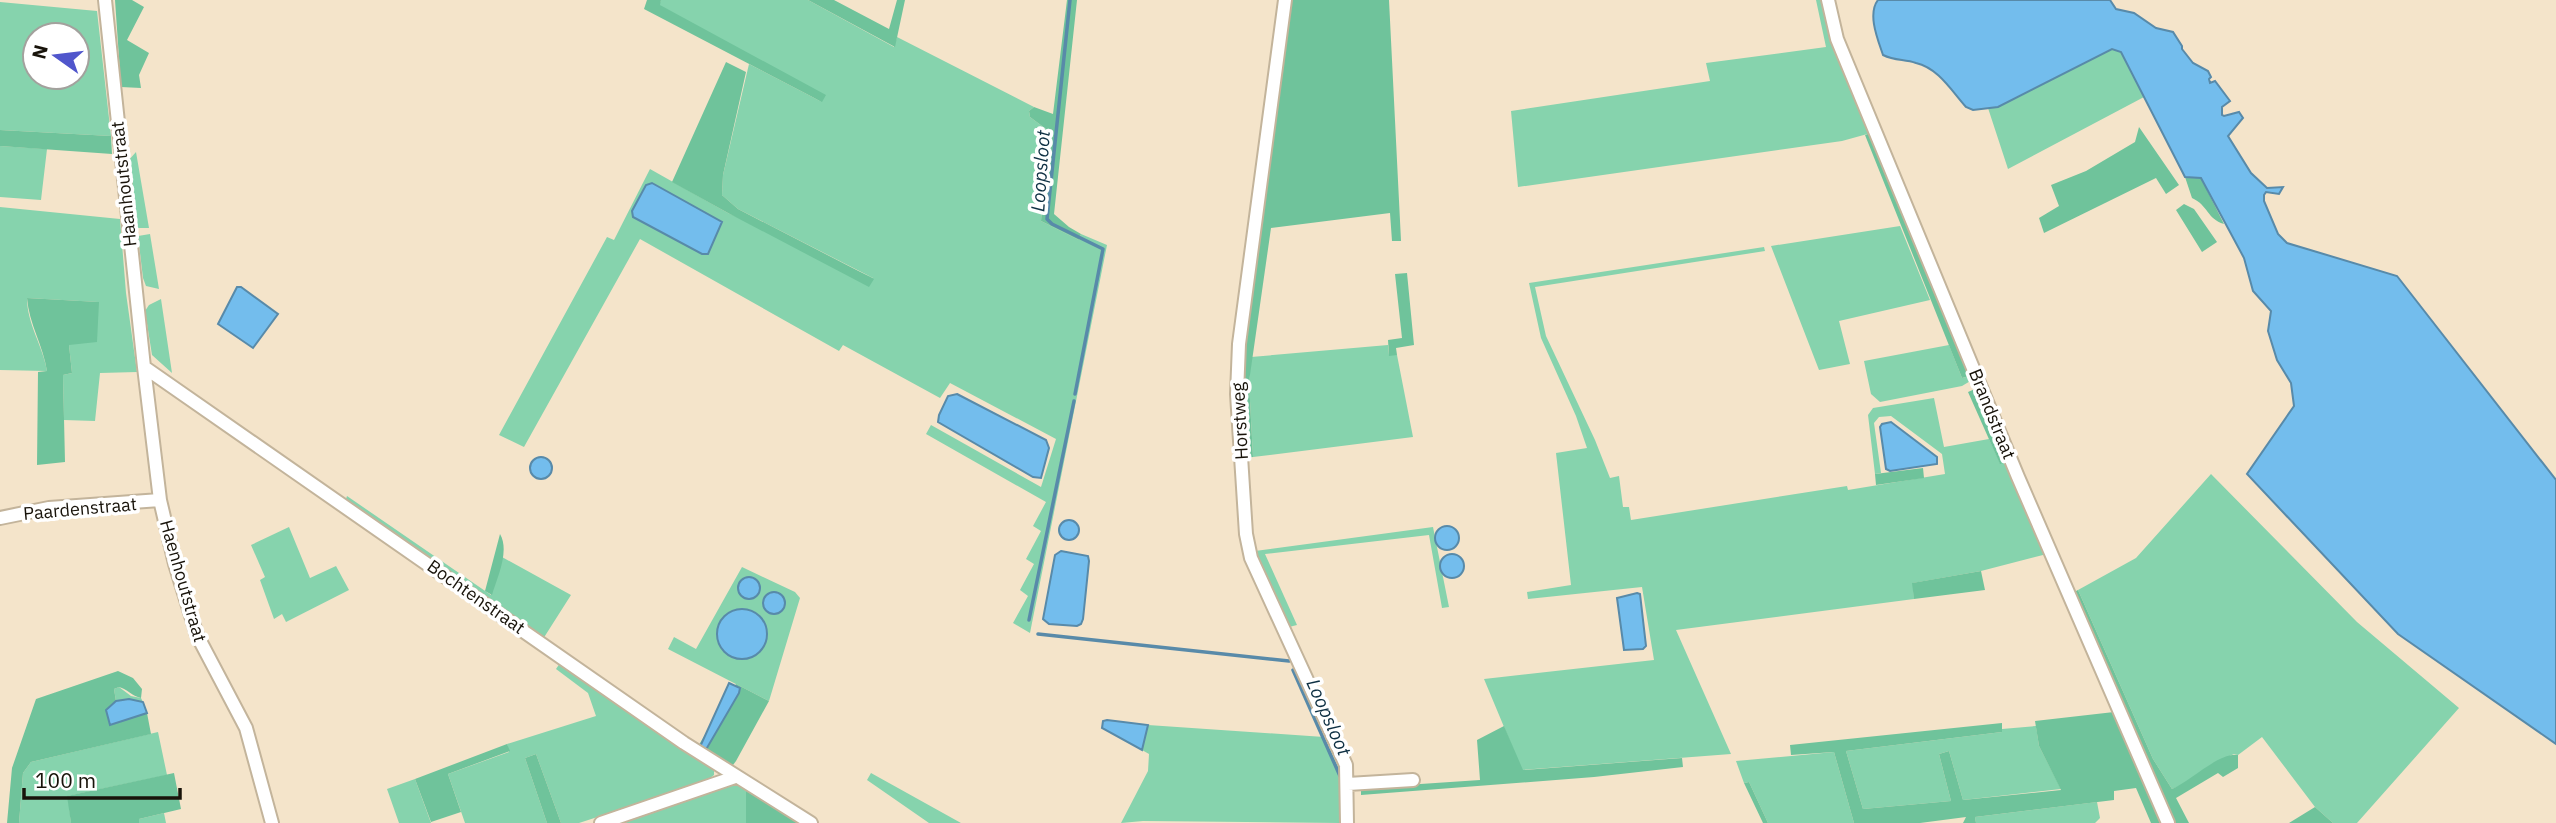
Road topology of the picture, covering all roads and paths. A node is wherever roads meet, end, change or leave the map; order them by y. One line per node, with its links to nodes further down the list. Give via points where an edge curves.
1 (105, 0): 4 (street, Haanhoutstraat)
2 (1286, 0): 9 (street, Horstweg, via 1239,344 1237,394 1246,534 1251,558 1346,765)
3 (1828, 0): 14 (street, Brandstraat, via 1842,52)
4 (144, 367): 5 (street, Haenhoutstraat); 7 (street, Bochtenstraat)
5 (160, 500): 6 (street, Paardenstraat, via 49,508); 10 (street, Haenhoutstraat, via 197,635 246,728)
6 (0, 518)
7 (735, 777): 11 (street); 12 (street, Bochtenstraat)
8 (1413, 780): 9 (street)
9 (1348, 784): 13 (street, Horstweg)
10 (272, 823)
11 (601, 823)
12 (811, 823)
13 (1347, 823)
14 (2168, 823)

